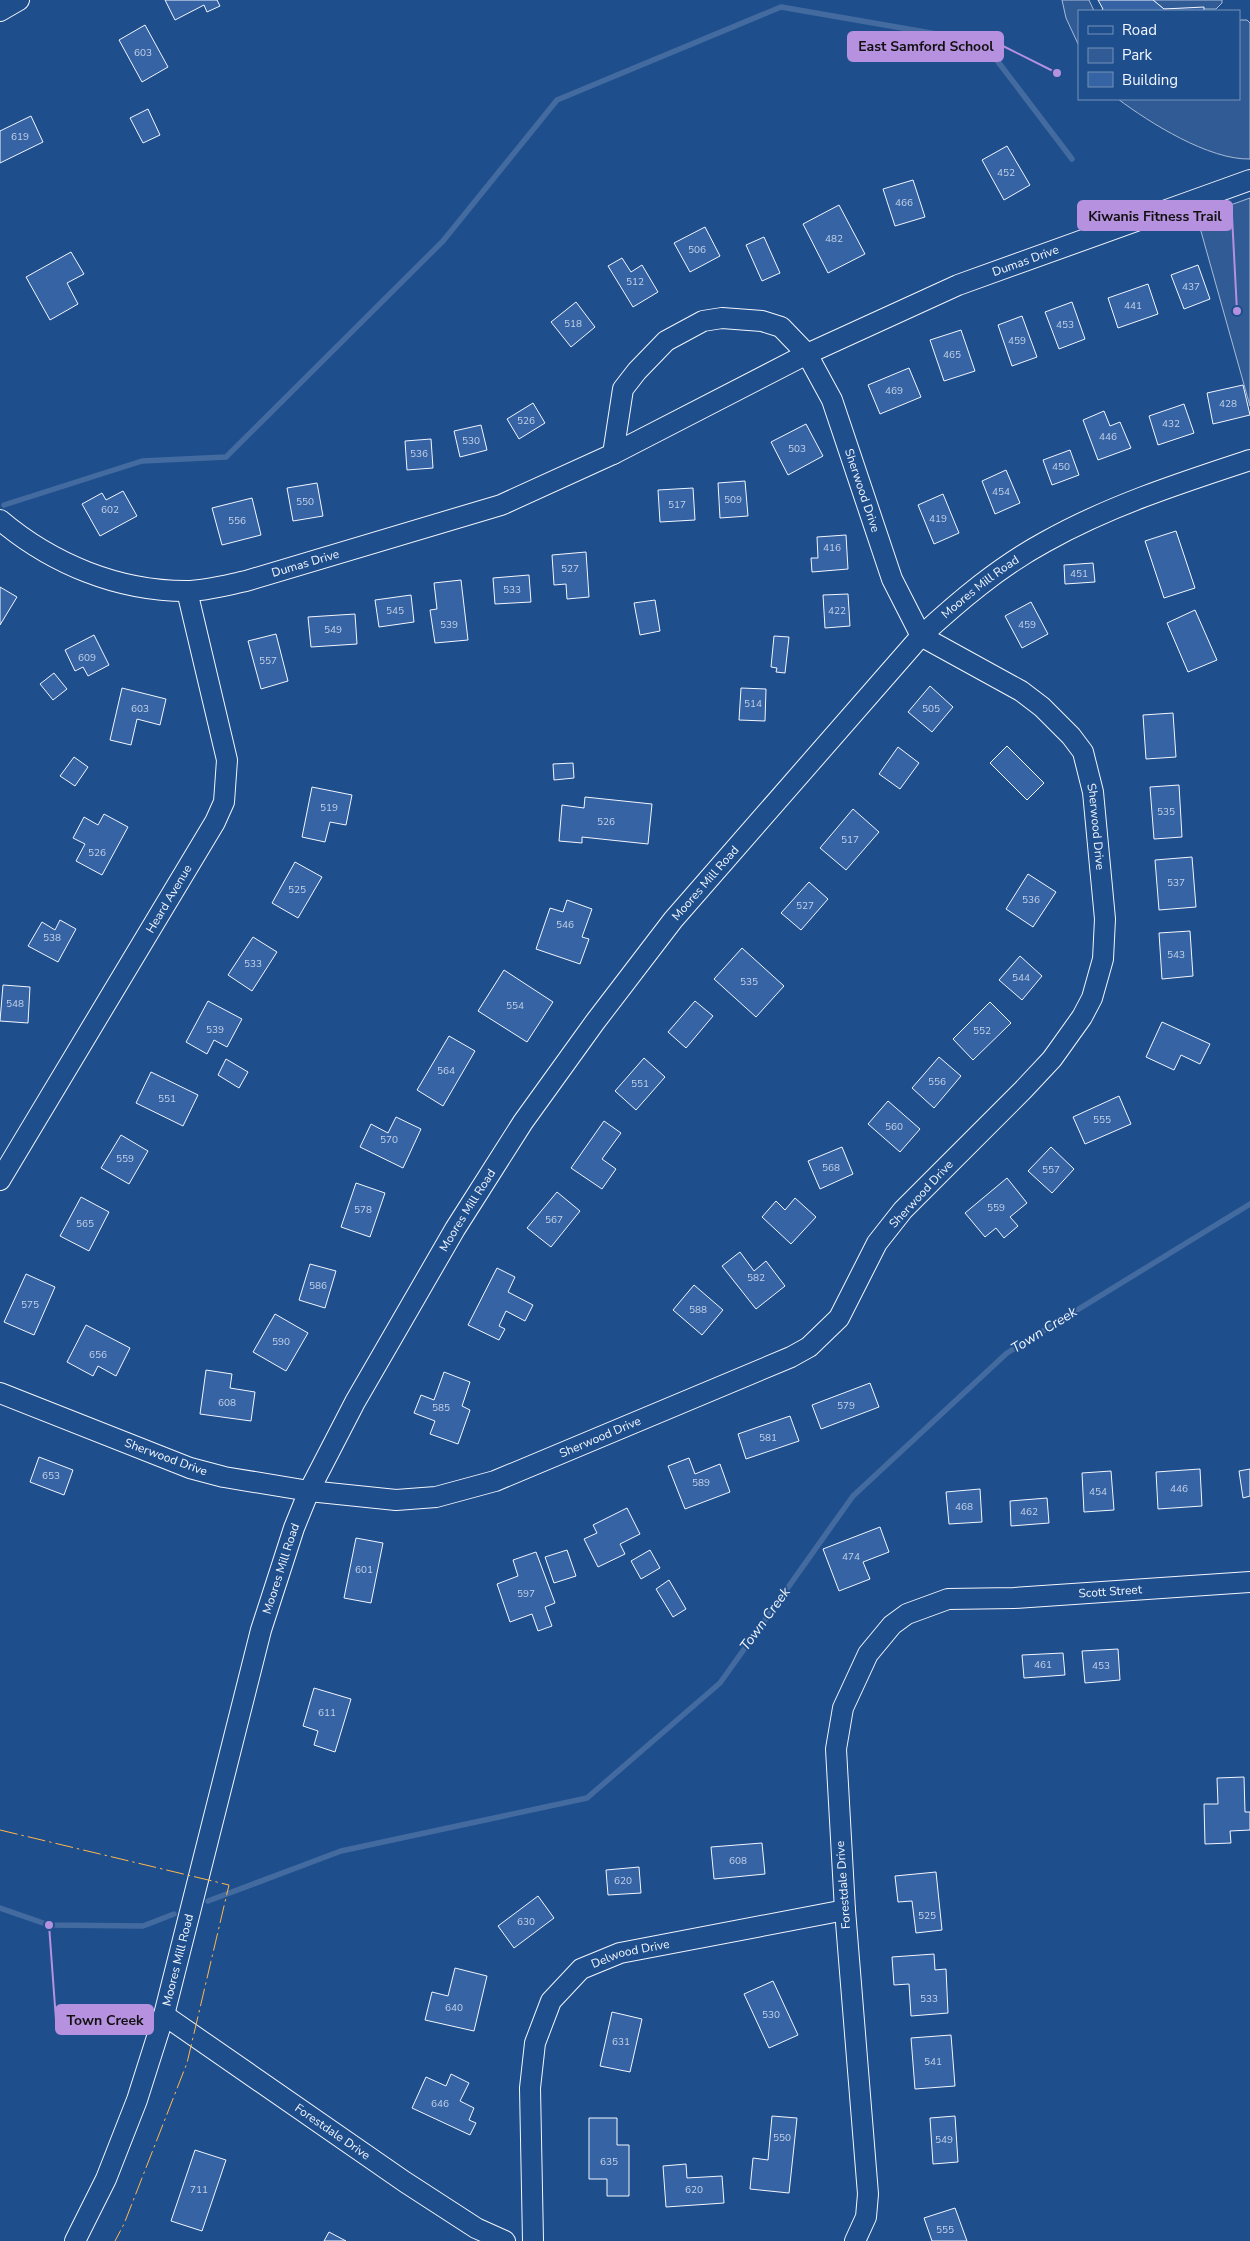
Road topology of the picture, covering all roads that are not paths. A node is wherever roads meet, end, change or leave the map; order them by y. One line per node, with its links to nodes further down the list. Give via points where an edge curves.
1 (19, 0): 2 (street)
2 (0, 11)
3 (1250, 180): 4 (street, Dumas Drive, via 958,285)
4 (807, 354): 5 (street, Dumas Drive); 5 (street, via 781,327 762,321 722,318 702,322 666,342 623,389); 9 (street, Sherwood Drive, via 832,400 892,579)
5 (613, 454): 8 (street, Dumas Drive, via 501,505 461,519 246,581)
6 (1250, 460): 9 (street, Moores Mill Road, via 1131,501 1045,542 964,596)
7 (0, 520): 8 (street, Dumas Drive, via 22,538 77,569 118,583)
8 (187, 591): 10 (street, Heard Avenue, via 227,760 224,802)
9 (921, 636): 12 (street, Moores Mill Road, via 673,920 523,1122 355,1402); 12 (street, Sherwood Drive, via 1021,691 1042,707 1082,752 1093,792 1105,919 1103,959 1092,998 1078,1024 1023,1090 903,1210 877,1243 839,1318 810,1347 495,1481 436,1497 396,1500)
10 (0, 1180)
11 (0, 1393): 12 (street, Sherwood Drive, via 190,1468)
12 (309, 1491): 16 (street, Moores Mill Road, via 261,1630)
13 (1250, 1582): 14 (street, Scott Street, via 1014,1598)
14 (969, 1597): 15 (street, Forestdale Drive, via 948,1599 907,1614 892,1625 868,1654 850,1689 836,1749)
15 (845, 1910): 19 (street, Delwood Drive, via 620,1953 581,1969 551,2001 535,2043 530,2088); 20 (street, Forestdale Drive, via 868,2194 866,2218)
16 (164, 2015): 17 (street, Moores Mill Road, via 137,2100 106,2179); 18 (street, Forestdale Drive, via 405,2182 476,2228)
17 (75, 2241)
18 (505, 2241)
19 (533, 2241)
20 (855, 2241)

